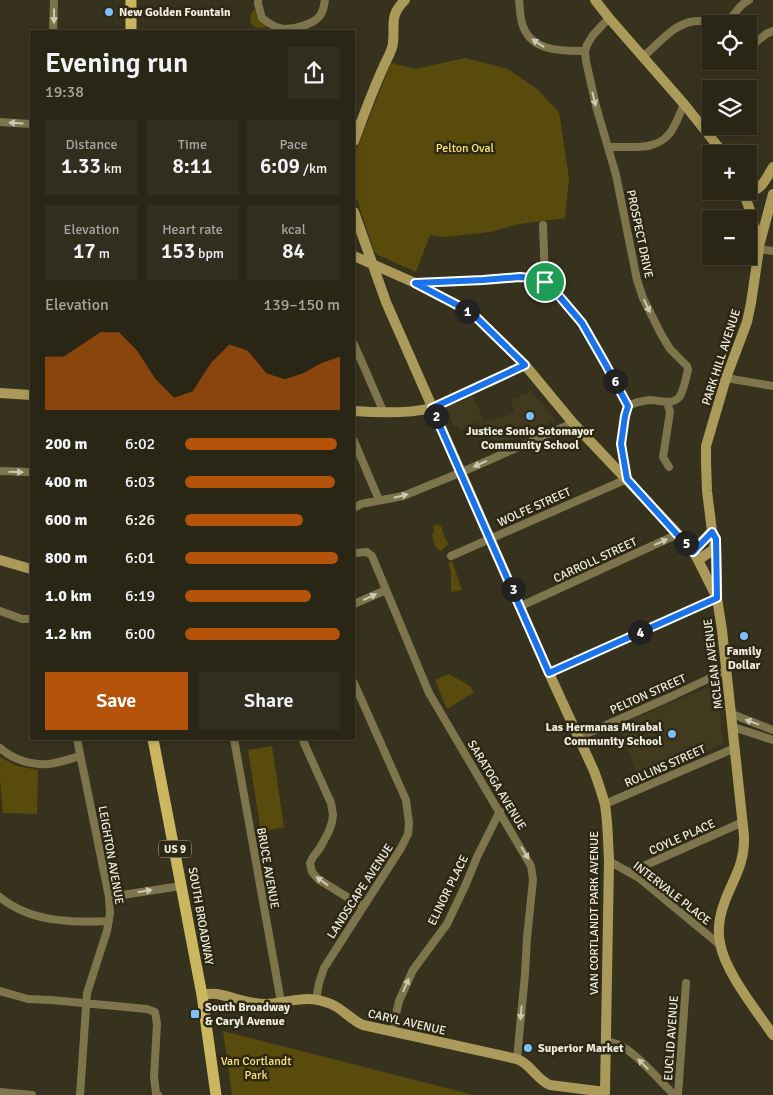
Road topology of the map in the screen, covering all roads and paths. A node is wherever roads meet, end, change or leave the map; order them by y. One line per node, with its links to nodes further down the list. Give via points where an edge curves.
1 (54, 0): 12 (street, one-way to 12)
2 (131, 0): 13 (main road)
3 (258, 0): 4 (street, via 262,18 278,28 289,29 317,19 322,14)
4 (324, 0)
5 (406, 0): 21 (street, via 395,13 391,53)
6 (519, 0): 16 (street, one-way to 6, via 557,51 534,41 522,24)
7 (595, 0): 10 (street)
8 (749, 0): 9 (street, via 737,5)
9 (734, 15)
10 (609, 18): 16 (street, via 593,35); 17 (street)
11 (702, 22): 17 (street, via 681,25)
12 (53, 30)
13 (131, 30)
14 (773, 32): 15 (street)
15 (757, 41)
16 (585, 51): 23 (street, PROSPECT DRIVE, one-way to 23)
17 (643, 58): 18 (street)
18 (684, 104): 22 (street); 23 (street, via 671,132 662,142 643,147)
19 (0, 122): 20 (street, one-way to 19)
20 (30, 124)
21 (355, 138)
22 (717, 145)
23 (608, 147): 42 (street, PROSPECT DRIVE, one-way to 42, via 642,298 670,349 688,370 680,396)
24 (773, 167): 25 (street)
25 (757, 190)
26 (773, 194): 30 (street)
27 (746, 200): 30 (street, PARK HILL AVENUE)
28 (355, 215): 33 (street, VAN CORTLANDT PARK AVENUE)
29 (543, 225): 34 (street)
30 (759, 249): 31 (street); 38 (street, PARK HILL AVENUE, via 747,322)
31 (773, 251)
32 (355, 256): 33 (street, MCLEAN AVENUE)
33 (372, 264): 35 (street, MCLEAN AVENUE); 44 (street, VAN CORTLANDT PARK AVENUE)
34 (545, 282): 35 (street, via 520,277); 43 (street, via 586,328)
35 (415, 283): 37 (street, MCLEAN AVENUE, via 476,317)
36 (355, 346): 46 (street)
37 (525, 365): 44 (street); 47 (street, MCLEAN AVENUE)
38 (726, 378): 39 (street); 57 (street, PARK HILL AVENUE, via 706,446 707,491)
39 (773, 386)
40 (0, 394): 41 (street)
41 (30, 395)
42 (667, 402): 43 (street, via 651,400); 49 (street, via 670,412 663,456)
43 (628, 406): 53 (street, via 621,444)
44 (432, 408): 46 (street); 52 (street, VAN CORTLANDT PARK AVENUE)
45 (355, 411): 46 (street)
46 (384, 413)
47 (573, 422): 52 (street, one-way to 52); 53 (street, MCLEAN AVENUE)
48 (355, 443): 54 (street)
49 (669, 467)
50 (0, 471): 51 (street, one-way to 51)
51 (30, 472)
52 (462, 472): 54 (street, one-way to 52, via 403,496); 58 (street, VAN CORTLANDT PARK AVENUE)
53 (627, 479): 56 (street, MCLEAN AVENUE); 58 (street, WOLFE STREET)
54 (379, 500): 55 (street)
55 (355, 508)
56 (678, 534): 61 (street, MCLEAN AVENUE); 67 (street, CARROLL STREET, one-way to 56)
57 (714, 535): 61 (street, via 713,550); 65 (street, PARK HILL AVENUE)
58 (490, 538): 60 (street, WOLFE STREET); 67 (street, VAN CORTLANDT PARK AVENUE)
59 (355, 553): 64 (street, SARATOGA AVENUE, via 367,552 372,556)
60 (451, 556)
61 (696, 556): 65 (street, MCLEAN AVENUE)
62 (0, 560): 63 (street)
63 (30, 569)
64 (386, 590): 66 (street, one-way to 64); 86 (street, SARATOGA AVENUE, via 429,693)
65 (717, 598): 70 (street, MCLEAN AVENUE); 71 (street)
66 (355, 604)
67 (521, 606): 71 (street, VAN CORTLANDT PARK AVENUE)
68 (0, 611): 69 (street)
69 (30, 619)
70 (727, 670): 73 (street, MCLEAN AVENUE); 76 (street, PELTON STREET)
71 (549, 673): 76 (street, VAN CORTLANDT PARK AVENUE)
72 (357, 700): 93 (street, LANDSCAPE AVENUE, via 406,800 409,823 402,848)
73 (732, 714): 74 (street, MCLEAN AVENUE); 75 (street, one-way to 73)
74 (733, 727): 81 (street); 83 (street, MCLEAN AVENUE)
75 (773, 730)
76 (578, 737): 85 (street, VAN CORTLANDT PARK AVENUE)
77 (77, 740): 84 (street, LEIGHTON AVENUE)
78 (153, 740): 90 (main road, SOUTH BROADWAY / US 9)
79 (234, 740): 100 (street, BRUCE AVENUE)
80 (303, 740): 93 (street, one-way to 80, via 312,872 310,863 329,831 333,815 331,803)
81 (773, 740)
82 (0, 748): 84 (street, via 18,760 36,763 50,764)
83 (735, 748): 85 (street, ROLLINS STREET); 87 (street, MCLEAN AVENUE)
84 (80, 756): 92 (street, LEIGHTON AVENUE)
85 (605, 804): 88 (street, VAN CORTLANDT PARK AVENUE)
86 (500, 811): 102 (street, ELINOR PLACE, one-way to 86, via 413,970 447,924); 105 (street, SARATOGA AVENUE, one-way to 105, via 529,861 533,876)
87 (743, 822): 89 (street, COYLE PLACE); 95 (street, MCLEAN AVENUE, via 743,856 722,909)
88 (609, 861): 89 (street, INTERVALE PLACE); 104 (street, VAN CORTLANDT PARK AVENUE)
89 (630, 872): 95 (street, INTERVALE PLACE)
90 (181, 886): 92 (street, one-way to 90); 98 (main road, SOUTH BROADWAY / US 9)
91 (0, 897): 94 (street, via 22,912 47,918)
92 (109, 897): 94 (street, LEIGHTON AVENUE)
93 (364, 907): 99 (street, LANDSCAPE AVENUE, via 324,968)
94 (109, 921): 101 (street, LEIGHTON AVENUE)
95 (720, 945): 103 (street, MCLEAN AVENUE, via 732,972)
96 (686, 983): 113 (street, EUCLID AVENUE)
97 (0, 991): 101 (street, via 28,999)
98 (202, 995): 100 (street, CARYL AVENUE, via 215,993 267,1004); 111 (main road, SOUTH BROADWAY / US 9)
99 (316, 1000): 100 (street, CARYL AVENUE); 102 (street, CARYL AVENUE, via 343,1010 363,1026)
100 (280, 1002)
101 (86, 1003): 109 (street, LEIGHTON AVENUE); 110 (street, via 155,1012 154,1077)
102 (392, 1032): 105 (street, CARYL AVENUE)
103 (773, 1035)
104 (606, 1042): 107 (street, VAN CORTLANDT PARK AVENUE); 112 (street, one-way to 104, via 634,1055 617,1044)
105 (517, 1059): 107 (street, CARYL AVENUE, via 543,1082 553,1086)
106 (4, 1093): 108 (street)
107 (605, 1093)
108 (32, 1095)
109 (80, 1095)
110 (158, 1095)
111 (216, 1095)
112 (674, 1095)
113 (678, 1095)

